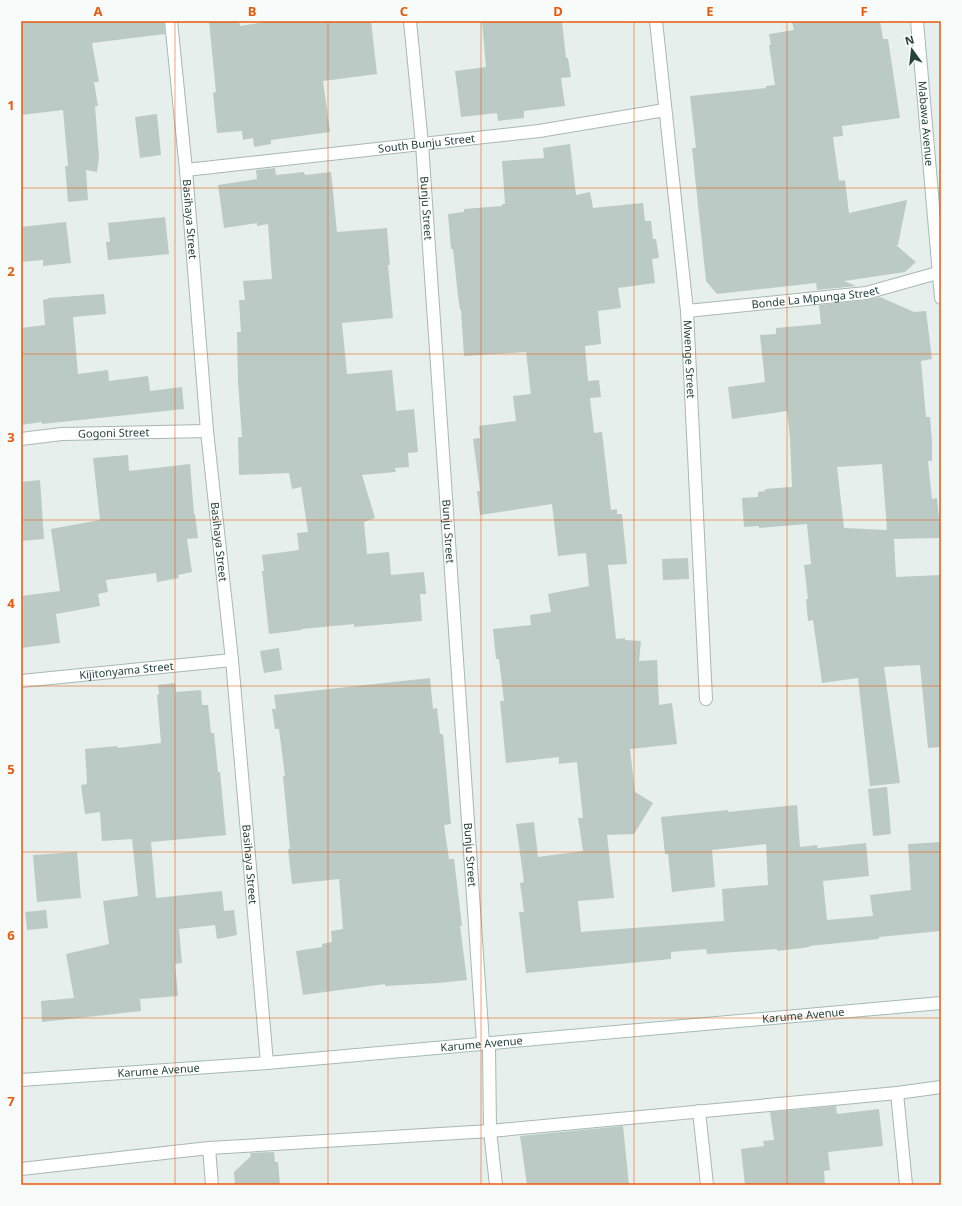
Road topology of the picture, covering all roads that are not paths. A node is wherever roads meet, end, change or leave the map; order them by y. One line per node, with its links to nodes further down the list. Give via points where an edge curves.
1 (171, 21): 7 (street, Basihaya Street)
2 (410, 21): 6 (street, Bunju Street)
3 (656, 21): 5 (street, Mwenge Street)
4 (917, 21): 8 (street, Mabawa Avenue)
5 (665, 110): 6 (street, South Bunju Street, via 538,131); 10 (street, Mwenge Street)
6 (422, 144): 7 (street, South Bunju Street); 17 (street, Bunju Street)
7 (186, 170): 11 (street, Basihaya Street)
8 (940, 272): 9 (street, Mabawa Avenue); 10 (street, Bonde La Mpunga Street, via 866,293)
9 (941, 298)
10 (687, 311): 15 (street, Mwenge Street)
11 (206, 431): 12 (street, Gogoni Street, via 62,434); 13 (street, Basihaya Street)
12 (21, 439)
13 (232, 660): 14 (street, Kijitonyama Street); 18 (street, Basihaya Street)
14 (21, 681)
15 (706, 699)
16 (941, 1003): 17 (street, Karume Avenue)
17 (486, 1043): 18 (street, Karume Avenue); 23 (street, Bunju Street)
18 (267, 1063): 19 (street, Karume Avenue)
19 (21, 1080)
20 (941, 1087): 21 (street)
21 (897, 1093): 22 (street); 29 (street)
22 (699, 1111): 23 (street); 28 (street)
23 (490, 1131): 24 (street); 27 (street, Bunju Street)
24 (209, 1148): 25 (street); 26 (street)
25 (21, 1169)
26 (212, 1185)
27 (496, 1185)
28 (707, 1185)
29 (906, 1185)

